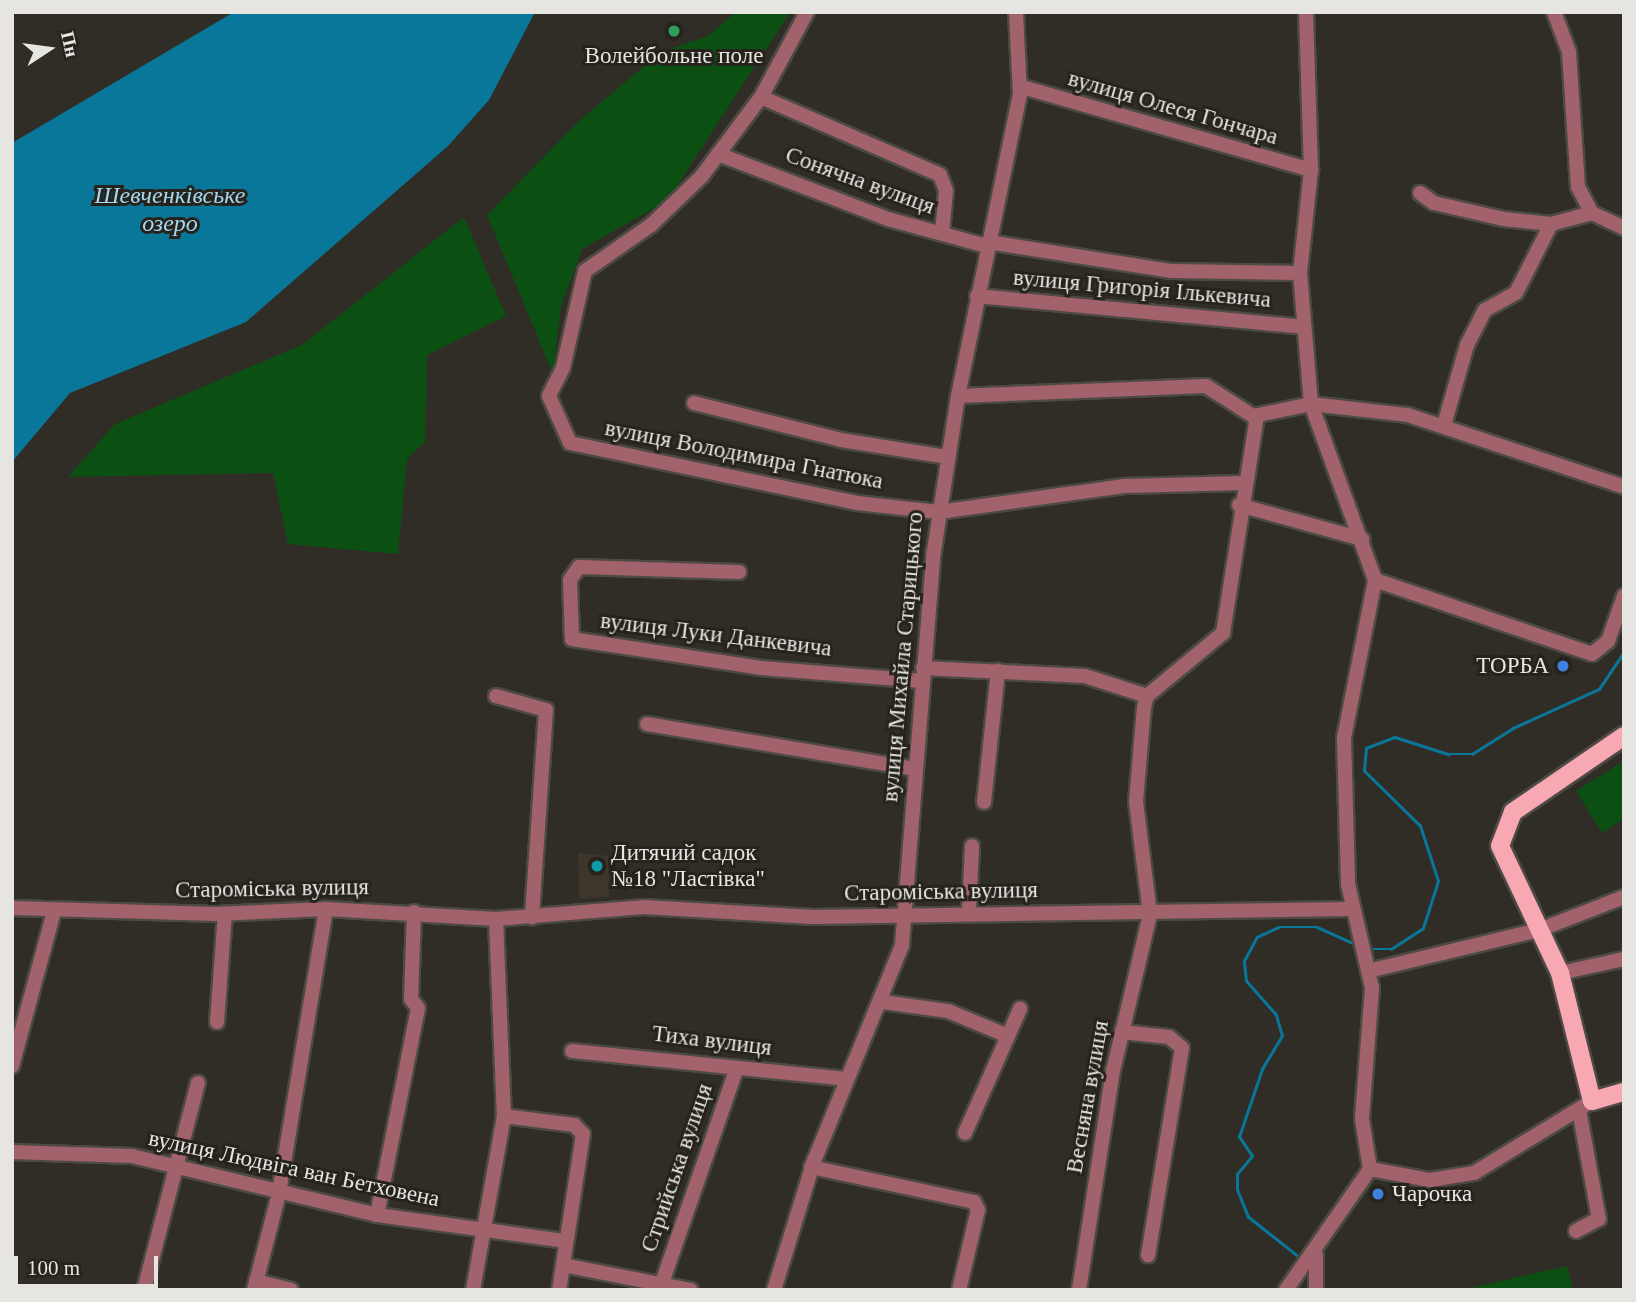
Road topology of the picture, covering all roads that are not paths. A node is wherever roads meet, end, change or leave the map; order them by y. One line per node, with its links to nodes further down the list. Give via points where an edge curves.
1 (807, 12): 6 (street)
2 (1016, 12): 5 (street, вулиця Михайла Старицького)
3 (1306, 12): 8 (street)
4 (1554, 12): 10 (street, via 1569,52 1578,187)
5 (1022, 87): 8 (street, вулиця Олеся Гончара); 14 (street, вулиця Михайла Старицького)
6 (761, 97): 7 (street); 13 (street, via 929,167 945,186)
7 (718, 154): 13 (street, Сонячна вулиця, via 898,223); 27 (street, вулиця Володимира Гнатюка, via 651,225 586,271 563,368 549,396 570,443 857,503)
8 (1311, 170): 15 (street)
9 (1420, 193): 11 (street, via 1452,208)
10 (1592, 213): 11 (street); 12 (street)
11 (1551, 224): 22 (street, via 1516,293 1485,310 1467,345)
12 (1624, 228)
13 (942, 233): 14 (street, Сонячна вулиця)
14 (987, 244): 15 (street, Сонячна вулиця, via 1172,271); 16 (street, вулиця Михайла Старицького)
15 (1300, 273): 17 (street)
16 (977, 296): 17 (street, вулиця Григорія Ількевича); 18 (street, вулиця Михайла Старицького)
17 (1303, 327): 20 (street)
18 (958, 396): 21 (street, via 1206,386); 23 (street, вулиця Михайла Старицького)
19 (694, 403): 23 (street, via 841,440)
20 (1311, 404): 21 (street); 22 (street, via 1391,412); 28 (street)
21 (1257, 416): 24 (street)
22 (1444, 425): 25 (street)
23 (947, 457): 27 (street, вулиця Михайла Старицького)
24 (1243, 483): 26 (street); 27 (street, вулиця Володимира Гнатюка, via 1124,486)
25 (1624, 487)
26 (1238, 505): 28 (street); 35 (street, via 1234,592 1223,633)
27 (939, 512): 33 (street, вулиця Михайла Старицького)
28 (1362, 540): 30 (street)
29 (738, 572): 33 (street, вулиця Луки Данкевича, via 579,567 570,580 572,639 761,668)
30 (1375, 580): 31 (street, via 1592,654 1608,641); 44 (street, via 1344,738)
31 (1624, 596)
32 (998, 671): 33 (street, вулиця Луки Данкевича); 35 (street, вулиця Луки Данкевича, via 1085,676); 39 (street)
33 (923, 674): 38 (street, вулиця Михайла Старицького)
34 (496, 696): 51 (street, via 546,710)
35 (1147, 696): 50 (street, via 1136,802)
36 (647, 724): 38 (street)
37 (1624, 736): 53 (main road, via 1534,796 1502,832 1503,862)
38 (915, 769): 48 (street, вулиця Михайла Старицького)
39 (984, 802)
40 (972, 846): 45 (street)
41 (1624, 897): 53 (street)
42 (12, 908): 46 (street, Староміська вулиця)
43 (326, 909): 47 (street, Староміська вулиця); 49 (street, Староміська вулиця); 75 (street)
44 (1351, 909): 50 (street, Староміська вулиця); 55 (street)
45 (969, 910): 48 (street, Староміська вулиця); 50 (street, Староміська вулиця)
46 (54, 911): 49 (street, Староміська вулиця); 63 (street)
47 (414, 912): 52 (street, Староміська вулиця); 76 (street, via 411,999 418,1008)
48 (903, 912): 51 (street, Староміська вулиця, via 801,917 643,907); 57 (street, вулиця Михайла Старицького, via 900,953)
49 (225, 914): 59 (street)
50 (1150, 914): 60 (street, Весняна вулиця)
51 (532, 918): 52 (street, Староміська вулиця)
52 (496, 919): 69 (street)
53 (1539, 930): 55 (street); 56 (main road)
54 (1624, 959): 56 (street)
55 (1368, 971): 74 (street, via 1362,1119)
56 (1560, 972): 68 (main road)
57 (883, 1002): 61 (street, via 948,1011); 65 (street, вулиця Михайла Старицького)
58 (1020, 1009): 61 (street)
59 (217, 1022)
60 (1122, 1032): 80 (street, via 1168,1037 1182,1048); 92 (street, Весняна вулиця)
61 (1008, 1036): 70 (street)
62 (572, 1051): 64 (street, Тиха вулиця)
63 (12, 1066)
64 (737, 1068): 65 (street, Тиха вулиця); 83 (street, Стрийська вулиця)
65 (847, 1079): 73 (street, вулиця Михайла Старицького)
66 (198, 1083): 72 (street)
67 (1624, 1092): 68 (main road)
68 (1585, 1105): 74 (street, via 1474,1173 1430,1180); 78 (street, via 1598,1219)
69 (504, 1116): 77 (street); 79 (street, via 582,1131)
70 (965, 1133)
71 (12, 1152): 72 (street, вулиця Людвіга ван Бетховена, via 121,1154)
72 (177, 1165): 75 (street, вулиця Людвіга ван Бетховена); 85 (street)
73 (811, 1167): 90 (street, вулиця Михайла Старицького); 91 (street, via 974,1202 978,1210)
74 (1370, 1169): 81 (street)
75 (279, 1193): 76 (street, вулиця Людвіга ван Бетховена); 84 (street)
76 (377, 1215): 77 (street, вулиця Людвіга ван Бетховена)
77 (481, 1231): 79 (street, вулиця Людвіга ван Бетховена); 87 (street)
78 (1576, 1231)
79 (564, 1241): 82 (street)
80 (1148, 1255)
81 (1315, 1255): 93 (street); 94 (street)
82 (564, 1265): 83 (street); 88 (street)
83 (662, 1283): 89 (street)
84 (255, 1286): 86 (street)
85 (144, 1290)
86 (291, 1290)
87 (473, 1290)
88 (559, 1290)
89 (691, 1290)
90 (774, 1290)
91 (959, 1290)
92 (1079, 1290)
93 (1286, 1290)
94 (1316, 1290)

